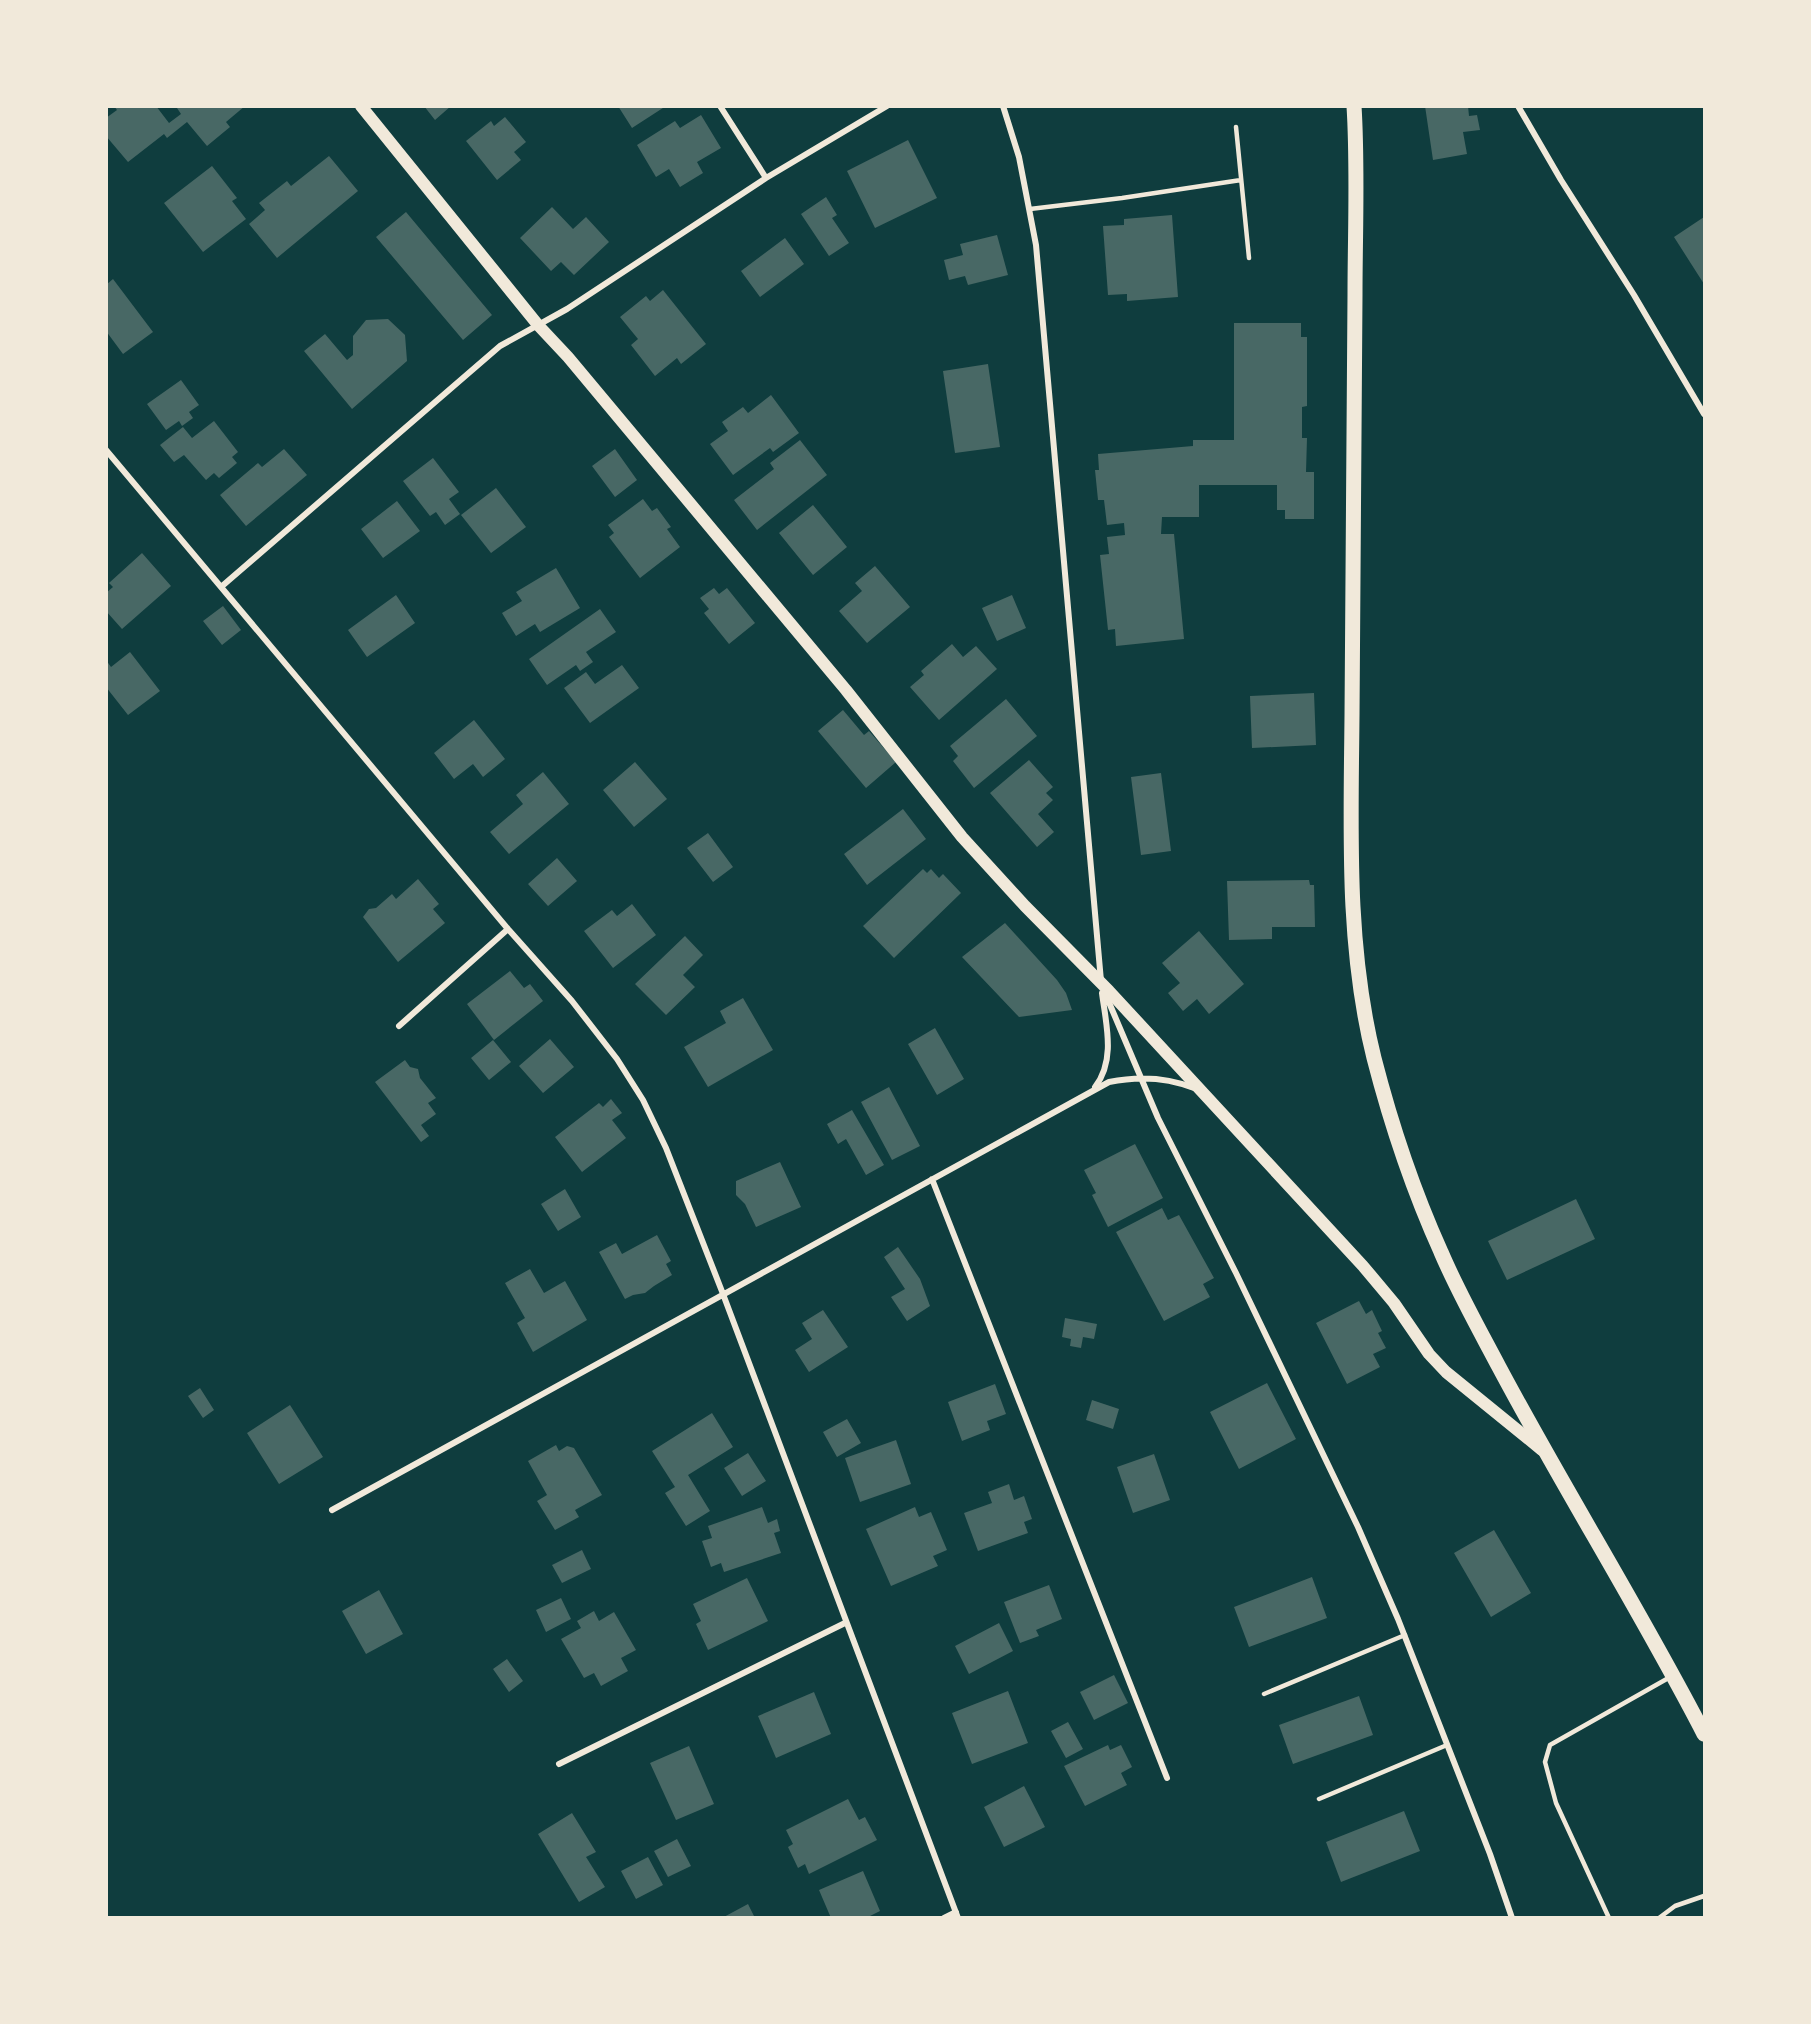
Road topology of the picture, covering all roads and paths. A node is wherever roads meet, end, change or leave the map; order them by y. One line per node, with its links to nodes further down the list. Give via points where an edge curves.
1 (361, 106): 12 (main road)
2 (720, 106): 8 (street)
3 (887, 106): 8 (street)
4 (1003, 106): 10 (street)
5 (1354, 106): 24 (main road, via 1351,822 1355,943 1361,993 1376,1064 1414,1189 1461,1294)
6 (1518, 106): 13 (street)
7 (1236, 127): 9 (lane)
8 (766, 178): 12 (street)
9 (1241, 180): 10 (lane); 11 (lane)
10 (1030, 209): 17 (street)
11 (1249, 258)
12 (538, 325): 15 (street, via 500,346); 17 (main road, via 846,690 962,837)
13 (1704, 414)
14 (106, 450): 15 (street)
15 (221, 587): 16 (street)
16 (508, 929): 18 (street); 23 (street, via 572,1001 643,1100)
17 (1101, 983): 19 (street); 20 (street, via 1109,1042 1105,1070); 21 (main road)
18 (399, 1026)
19 (1141, 1078): 20 (street, via 1109,1082); 21 (street, via 1169,1080); 27 (street, via 1358,1527)
20 (1092, 1091): 22 (street)
21 (1203, 1092): 24 (main road, via 1363,1266 1446,1372)
22 (932, 1179): 23 (street); 33 (street)
23 (723, 1294): 25 (street); 26 (street)
24 (1545, 1453): 28 (main road)
25 (332, 1510)
26 (845, 1623): 32 (street); 36 (street)
27 (1405, 1635): 29 (lane); 31 (street)
28 (1674, 1675): 30 (main road); 39 (lane, via 1550,1745 1545,1762 1556,1803)
29 (1264, 1694)
30 (1704, 1734)
31 (1447, 1745): 34 (lane); 38 (street)
32 (560, 1764)
33 (1167, 1778)
34 (1319, 1799)
35 (1704, 1896): 40 (lane, via 1675,1906)
36 (957, 1915): 37 (street)
37 (944, 1917)
38 (1512, 1917)
39 (1609, 1917)
40 (1659, 1917)

